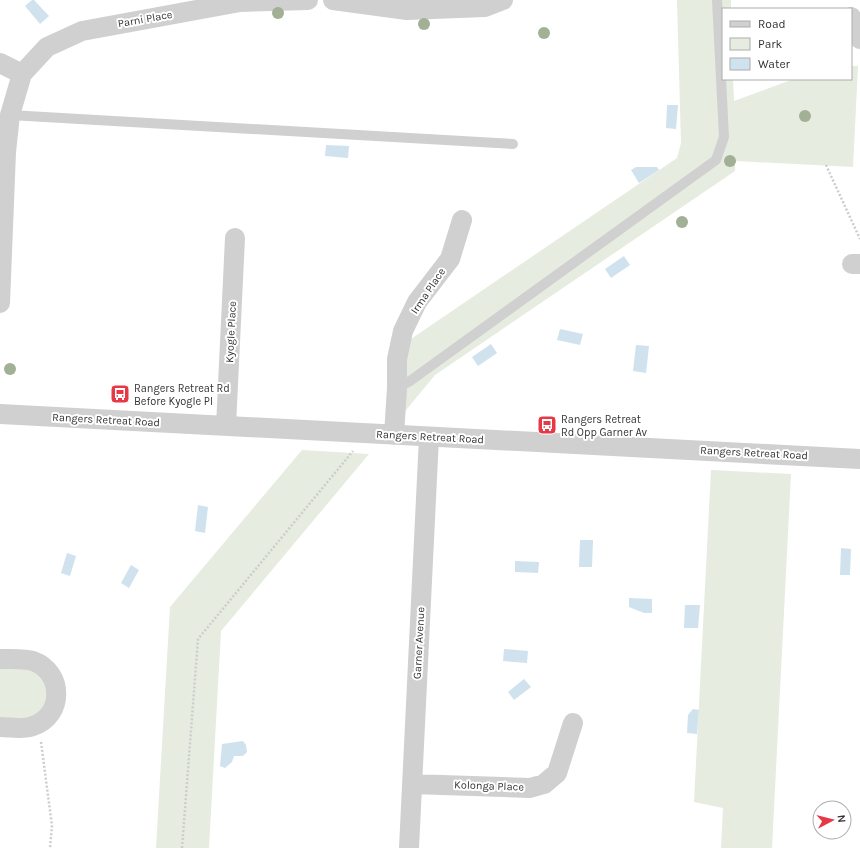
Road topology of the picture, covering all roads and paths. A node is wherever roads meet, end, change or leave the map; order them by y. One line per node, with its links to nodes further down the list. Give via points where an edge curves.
1 (308, 0): 8 (street, Parni Place, via 240,2 82,31 47,47)
2 (334, 0): 3 (street, via 407,10 485,7)
3 (503, 0)
4 (717, 0): 16 (lane, via 724,137 716,160)
5 (852, 22): 6 (street, via 855,35)
6 (860, 39)
7 (0, 63): 8 (street)
8 (22, 74): 9 (street)
9 (10, 115): 10 (lane); 15 (street, via 6,152)
10 (514, 144)
11 (826, 165): 14 (path)
12 (462, 220): 16 (street, Irma Place, via 450,259 417,302 403,331 397,359)
13 (235, 238): 18 (street, Kyogle Place)
14 (860, 239)
15 (0, 303)
16 (397, 388): 20 (street, Irma Place)
17 (0, 414): 18 (street, Rangers Retreat Road)
18 (226, 426): 19 (street, Rangers Retreat Road)
19 (367, 434): 20 (street, Rangers Retreat Road); 29 (path, via 198,639)
20 (394, 435): 21 (street, Rangers Retreat Road)
21 (429, 437): 22 (street, Rangers Retreat Road); 27 (street, Garner Avenue)
22 (860, 459)
23 (0, 658): 24 (street, via 32,661 50,673 57,694 55,705)
24 (43, 722): 26 (street, via 27,728); 28 (path, via 40,737 52,826)
25 (573, 723): 27 (street, Kolonga Place, via 557,773 544,784 530,788)
26 (0, 727)
27 (412, 784): 30 (street, Garner Avenue)
28 (50, 848)
29 (182, 848)
30 (409, 848)

